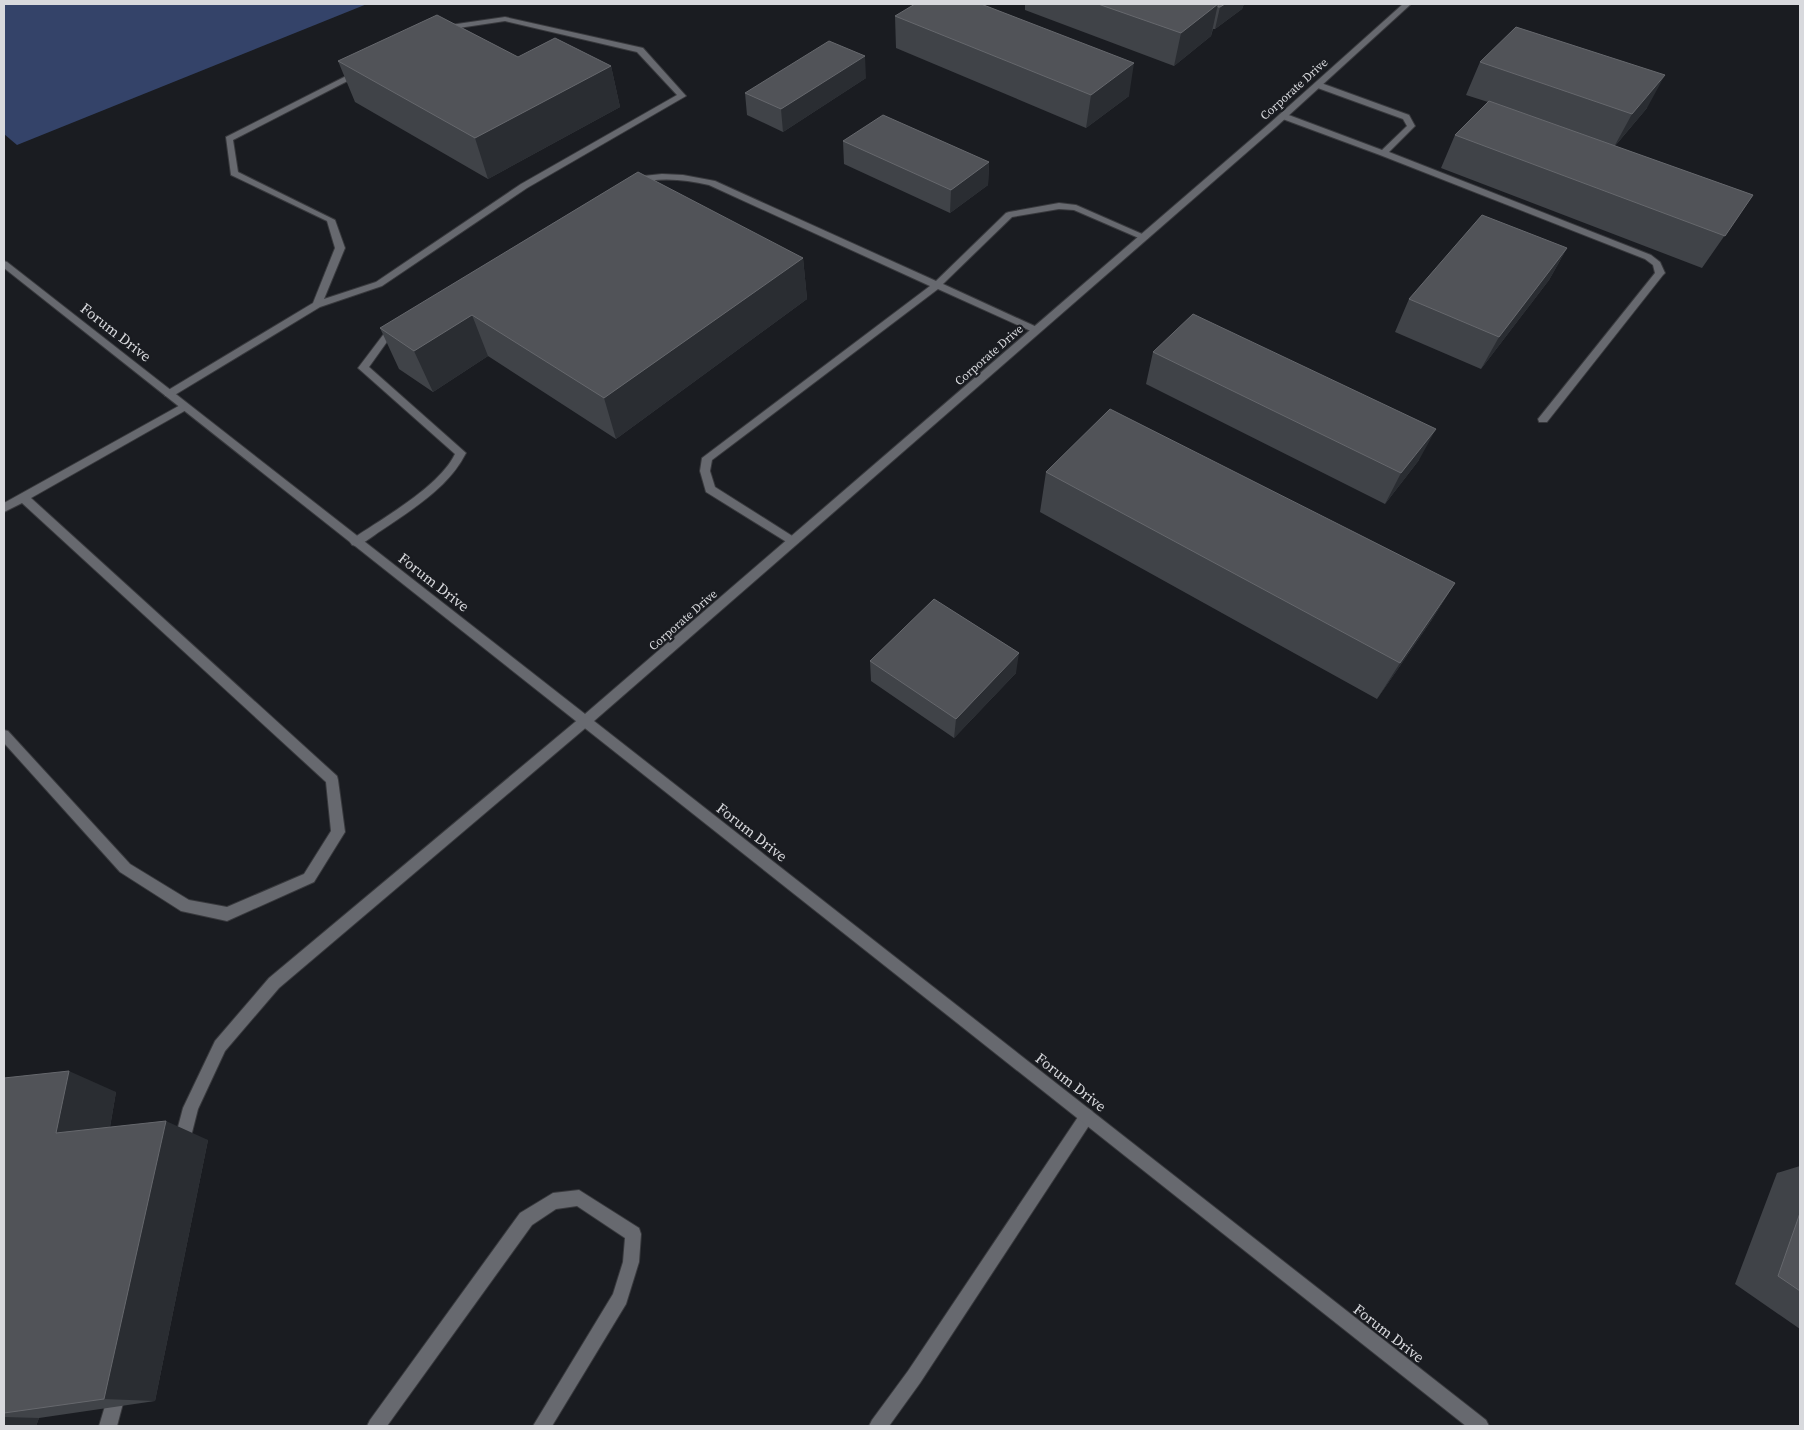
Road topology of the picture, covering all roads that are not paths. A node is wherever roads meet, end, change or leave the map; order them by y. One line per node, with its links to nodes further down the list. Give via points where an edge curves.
1 (1407, 4): 4 (street, Corporate Drive)
2 (433, 36): 11 (street, via 450,27 505,19 640,50 682,96 524,186 379,284)
3 (371, 67): 11 (street, via 229,139 234,173 330,220 340,248)
4 (1318, 84): 5 (street, Corporate Drive); 6 (street, via 1406,117 1411,126)
5 (1283, 116): 6 (street); 8 (street, Corporate Drive)
6 (1382, 153): 16 (street, via 1648,257 1657,264 1660,273)
7 (620, 186): 10 (street, via 642,178 685,176 712,183)
8 (1144, 237): 10 (street, via 1076,208 1059,206 1009,215); 13 (street, Corporate Drive)
9 (4, 264): 14 (street, Forum Drive)
10 (937, 286): 13 (street); 20 (street, via 706,458 710,489)
11 (317, 305): 14 (street)
12 (411, 321): 19 (street, via 386,337 363,368 461,453 459,461 424,494)
13 (1036, 330): 20 (street, Corporate Drive)
14 (169, 394): 15 (street, Forum Drive)
15 (184, 406): 17 (street); 19 (street, Forum Drive)
16 (1542, 419)
17 (23, 497): 18 (street); 22 (street, via 332,780 338,832 309,878 227,914 186,906 125,868)
18 (4, 508)
19 (356, 542): 21 (street, Forum Drive)
20 (793, 542): 21 (street, Corporate Drive)
21 (585, 721): 23 (street, Forum Drive); 24 (street, Corporate Drive, via 274,983 220,1046 191,1108)
22 (4, 735)
23 (1087, 1116): 29 (street); 30 (street, Forum Drive)
24 (178, 1156)
25 (120, 1378): 26 (street)
26 (108, 1426)
27 (376, 1426): 28 (street, via 526,1219 553,1201 579,1198 633,1234 631,1262 620,1298)
28 (542, 1426)
29 (878, 1426)
30 (1480, 1426)

